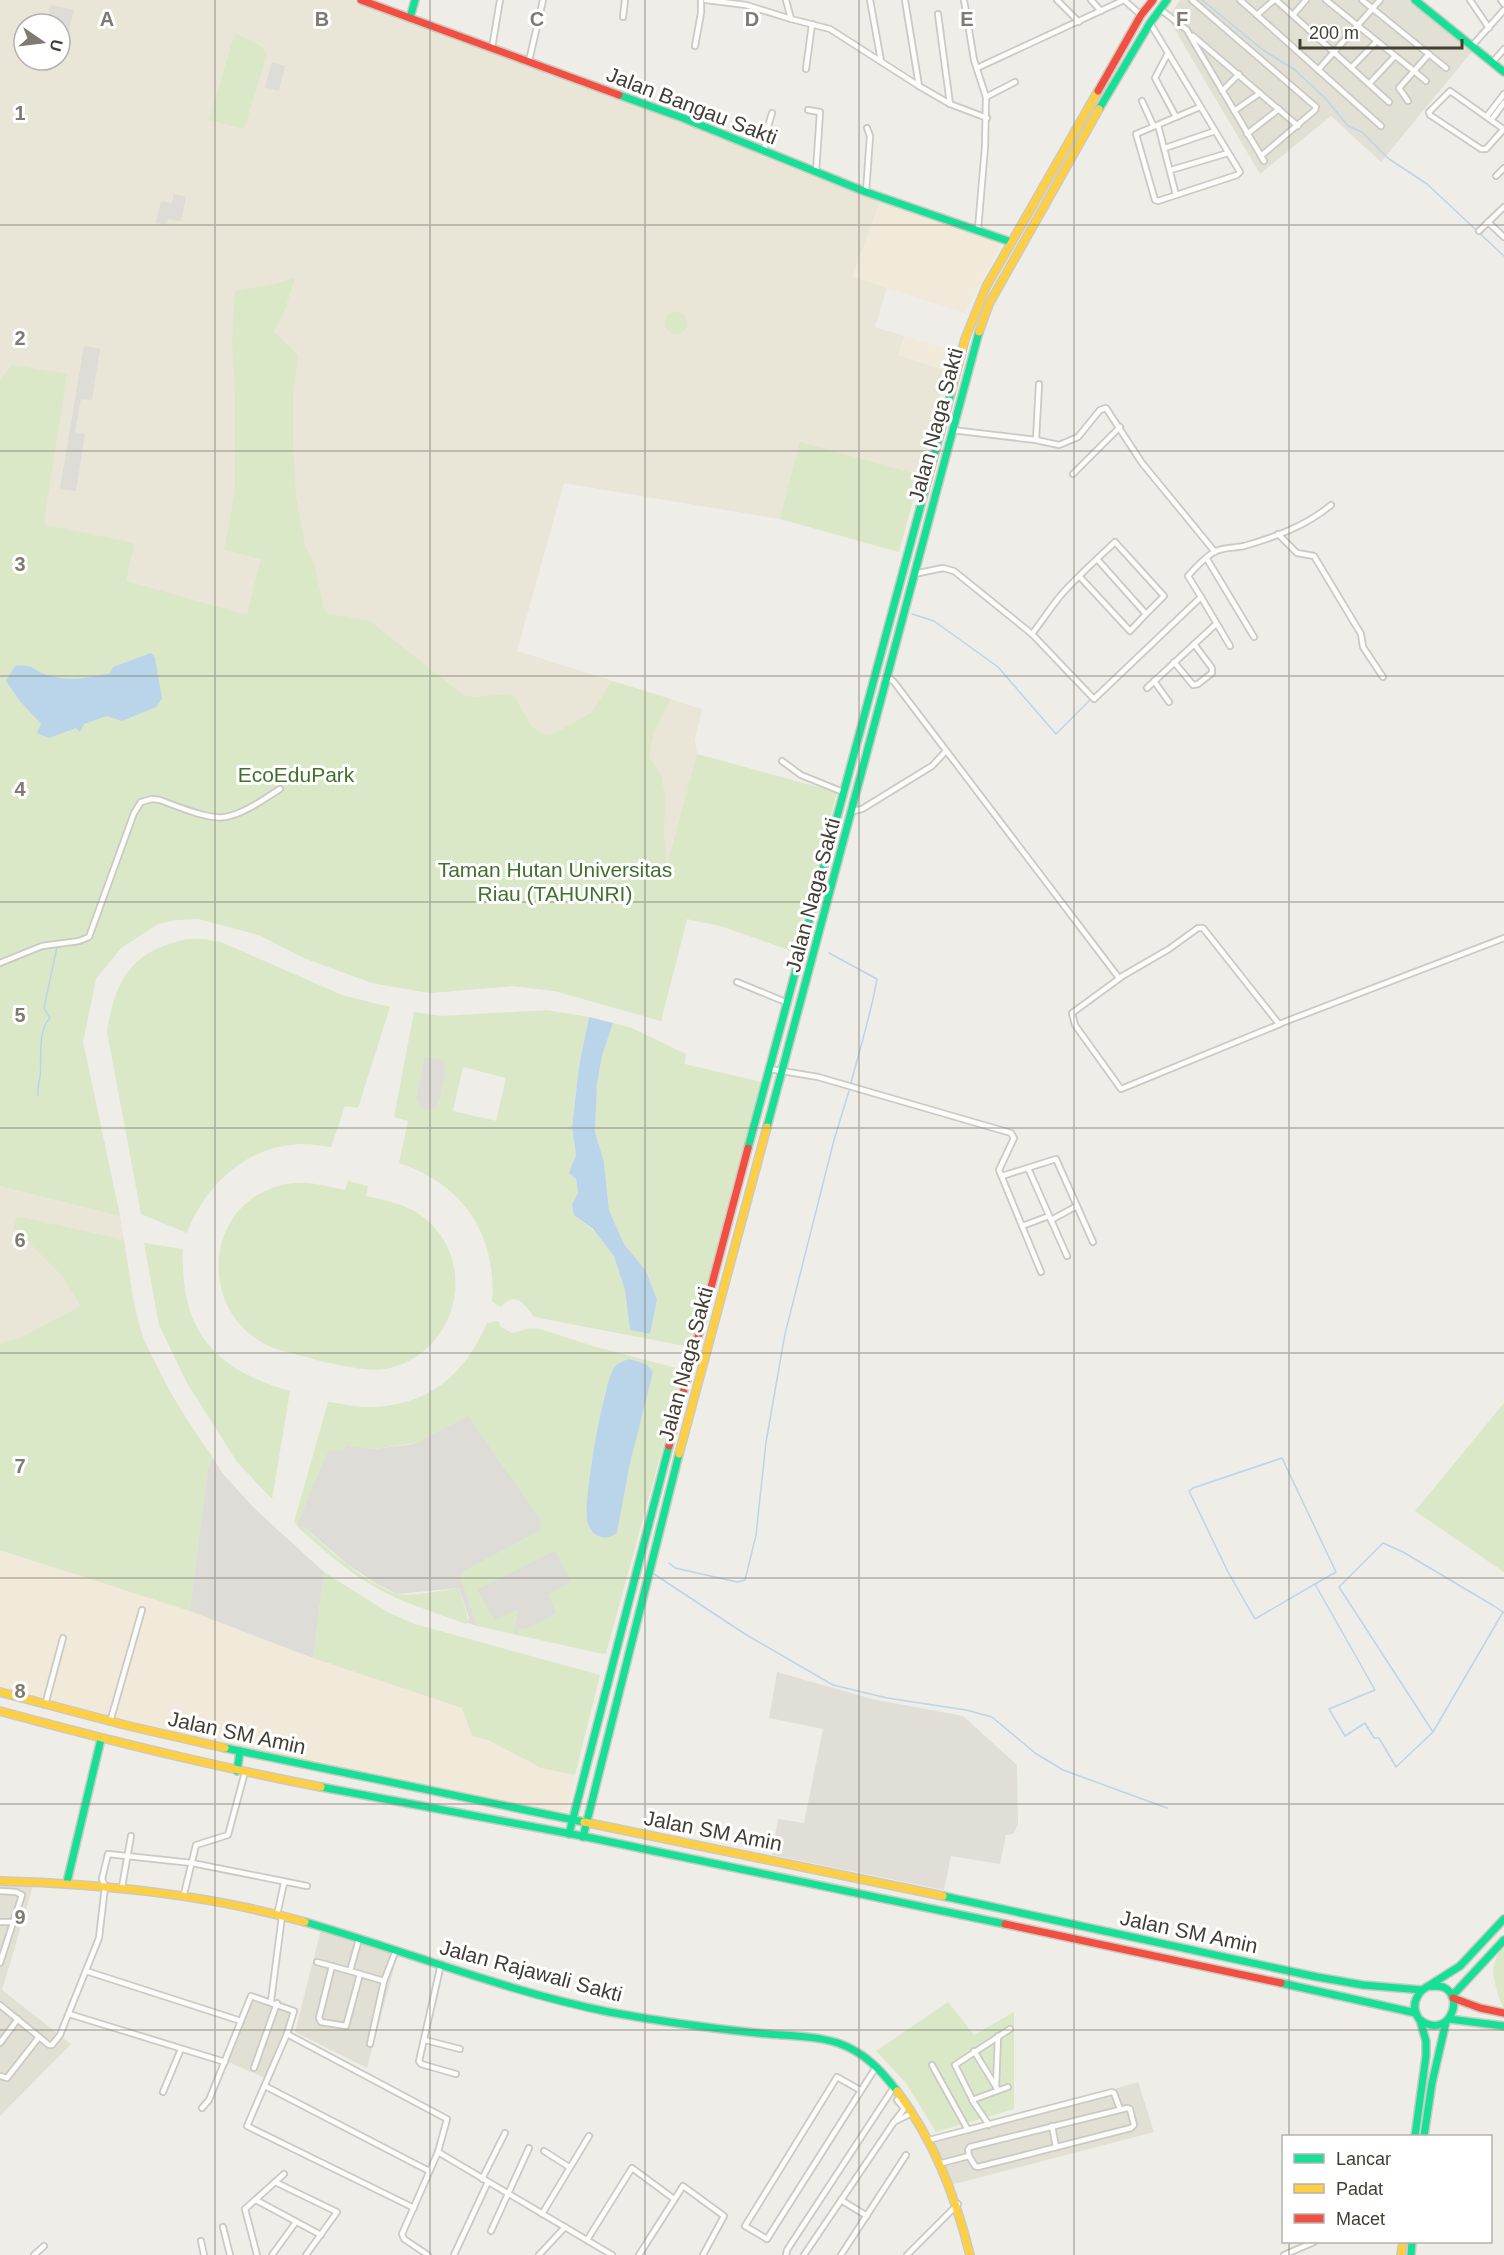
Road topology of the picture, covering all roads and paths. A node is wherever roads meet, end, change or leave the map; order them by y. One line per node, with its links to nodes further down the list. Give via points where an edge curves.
1 (361, 0): 36 (main road, Jalan Bangau Sakti)
2 (415, 0): 36 (main road)
3 (500, 0): 47 (street)
4 (543, 0): 53 (street)
5 (625, 0): 35 (street)
6 (701, 0): 45 (street)
7 (706, 0): 37 (street, via 746,5)
8 (786, 0): 37 (street)
9 (870, 0): 54 (street)
10 (905, 0): 67 (street)
11 (964, 0): 56 (street)
12 (1057, 0): 38 (street)
13 (1091, 0): 30 (street)
14 (1153, 0): 32 (main road, Jalan Naga Sakti)
15 (1167, 0): 27 (main road, Jalan Naga Sakti)
16 (1192, 0): 86 (street, via 1315,106)
17 (1240, 0): 33 (street)
18 (1275, 0): 33 (street); 34 (street)
19 (1306, 0): 34 (street)
20 (1326, 0): 41 (street)
21 (1362, 0): 28 (street)
22 (1380, 0): 28 (street)
23 (1415, 0): 46 (main road)
24 (1470, 0): 42 (street)
25 (1502, 0): 26 (street)
26 (1504, 4)
27 (1160, 9): 39 (main road, Jalan Naga Sakti); 43 (street)
28 (1372, 9): 41 (street); 51 (street)
29 (1504, 10): 42 (street)
30 (1101, 11): 32 (street, via 1124,0); 38 (street)
31 (938, 14): 76 (street)
32 (1141, 15): 94 (main road, Jalan Naga Sakti)
33 (1257, 15): 60 (street)
34 (1293, 15): 50 (street)
35 (623, 17)
36 (410, 18): 47 (main road, Jalan Bangau Sakti)
37 (791, 19): 40 (street)
38 (1079, 22): 56 (street)
39 (1150, 23): 49 (street); 95 (main road, Jalan Naga Sakti)
40 (812, 24): 54 (street, via 830,29); 59 (street)
41 (1357, 25): 44 (street); 50 (street)
42 (1489, 28): 46 (street)
43 (1191, 35): 63 (street); 68 (street)
44 (1377, 42): 52 (street); 57 (street)
45 (695, 46)
46 (1471, 47): 55 (main road)
47 (492, 48): 53 (main road, Jalan Bangau Sakti)
48 (1504, 49): 55 (street)
49 (1168, 52): 77 (street); 82 (street, via 1155,78)
50 (1333, 52): 57 (street); 60 (street)
51 (1429, 54): 58 (street); 61 (street)
52 (1395, 56): 61 (street); 66 (street)
53 (529, 61): 92 (main road, Jalan Bangau Sakti)
54 (881, 61): 67 (street)
55 (1491, 63): 62 (main road)
56 (977, 68): 71 (street)
57 (1352, 68): 66 (street)
58 (1446, 68)
59 (806, 69)
60 (1318, 69): 87 (street)
61 (1414, 71): 64 (street); 73 (street, via 1399,88)
62 (1504, 72)
63 (1239, 74): 68 (street); 69 (street)
64 (1426, 81)
65 (1015, 82): 71 (street)
66 (1369, 84): 74 (street)
67 (919, 86): 76 (street)
68 (1222, 91): 80 (street)
69 (1260, 93): 78 (street); 80 (street)
70 (1504, 94): 84 (street)
71 (986, 97): 83 (street)
72 (1142, 100): 85 (street)
73 (1408, 101)
74 (1389, 102)
75 (1504, 103): 84 (street)
76 (950, 104): 83 (street)
77 (1200, 107): 82 (street); 89 (street)
78 (1279, 109): 86 (street); 90 (street)
79 (808, 110): 98 (street, via 820,112)
80 (1234, 111): 90 (street)
81 (772, 114): 92 (street)
82 (1176, 117): 85 (street)
83 (987, 118): 104 (street)
84 (1490, 118): 84 (street, via 1503,130 1483,149 1429,114 1450,91)
85 (1155, 125): 91 (street); 101 (street, via 1136,136 1153,199)
86 (1298, 126): 90 (street, via 1263,159)
87 (1381, 126)
88 (867, 128): 100 (street, via 870,136)
89 (1215, 131): 91 (street); 93 (street)
90 (1247, 134)
91 (1165, 148): 97 (street)
92 (765, 152): 98 (main road, Jalan Bangau Sakti)
93 (1228, 153): 97 (street); 101 (street, via 1239,174)
94 (1060, 157): 95 (main road); 107 (main road, Jalan Naga Sakti)
95 (1070, 162): 110 (main road, Jalan Naga Sakti, via 983,317)
96 (1504, 168): 99 (street)
97 (1171, 170): 101 (street)
98 (816, 172): 100 (main road, Jalan Bangau Sakti)
99 (1497, 176)
100 (866, 192): 104 (main road, Jalan Bangau Sakti)
101 (1176, 195)
102 (1504, 207): 103 (street)
103 (1488, 222): 105 (street); 106 (street)
104 (978, 229): 107 (main road, Jalan Bangau Sakti)
105 (1479, 231)
106 (1504, 237)
107 (1011, 242): 136 (main road, Jalan Naga Sakti, via 986,287 965,339)
108 (1040, 384): 111 (street)
109 (1119, 427): 111 (street, via 1104,408 1071,441 1059,445); 112 (street); 115 (street, via 1142,463)
110 (952, 430): 111 (street); 118 (main road, Jalan Naga Sakti)
111 (1036, 440)
112 (1073, 474)
113 (1331, 505): 114 (street, via 1320,515)
114 (1278, 534): 115 (street); 129 (street, via 1297,553 1314,556)
115 (1215, 552): 117 (street)
116 (1097, 559): 119 (street); 121 (street); 121 (street, via 1115,542 1144,573 1164,596)
117 (1207, 559): 120 (street, via 1188,576); 124 (street)
118 (914, 574): 123 (street, via 942,568 954,571); 128 (main road, Jalan Naga Sakti)
119 (1080, 577): 121 (street, via 1130,631); 123 (street)
120 (1201, 597): 122 (street); 123 (street, via 1094,699)
121 (1146, 614)
122 (1216, 624): 125 (street); 126 (street)
123 (1032, 634)
124 (1254, 638)
125 (1194, 644): 127 (street); 127 (street, via 1212,673 1193,685)
126 (1230, 646)
127 (1174, 662): 130 (street)
128 (887, 676): 133 (street); 137 (main road, Jalan Naga Sakti)
129 (1383, 677)
130 (1154, 681): 131 (street); 132 (street)
131 (1147, 688)
132 (1170, 702)
133 (946, 750): 137 (street, via 932,766); 140 (street)
134 (782, 761): 136 (street, via 801,775)
135 (280, 789): 139 (street, via 226,817 160,800 141,802 89,937 42,946)
136 (843, 792): 142 (main road, Jalan Naga Sakti)
137 (853, 811): 145 (main road, Jalan Naga Sakti)
138 (1504, 938): 143 (street)
139 (0, 963)
140 (1120, 978): 143 (street, via 1203,927); 143 (street, via 1072,1013 1075,1024 1121,1089)
141 (737, 982): 142 (street)
142 (788, 1003): 144 (main road, Jalan Naga Sakti)
143 (1280, 1024)
144 (770, 1069): 145 (street); 163 (main road, Jalan Naga Sakti, via 691,1359)
145 (783, 1070): 147 (street, via 1011,1133 1014,1138 999,1170); 164 (main road, Jalan Naga Sakti, via 656,1540)
146 (1028, 1168): 147 (street); 148 (street, via 1056,1159); 149 (street)
147 (1002, 1176): 150 (street)
148 (1077, 1206): 149 (street); 151 (street)
149 (1050, 1218): 150 (street); 152 (street)
150 (1022, 1226): 153 (street)
151 (1093, 1242)
152 (1067, 1256)
153 (1041, 1272)
154 (142, 1610): 159 (street)
155 (63, 1638): 157 (street)
156 (0, 1692): 157 (main road, Jalan SM Amin)
157 (45, 1705): 159 (main road, Jalan SM Amin)
158 (0, 1711): 160 (main road, Jalan SM Amin)
159 (110, 1722): 161 (main road, Jalan SM Amin)
160 (101, 1739): 162 (main road, Jalan SM Amin); 173 (main road)
161 (240, 1751): 162 (main road); 163 (main road, Jalan SM Amin)
162 (241, 1772): 165 (main road, Jalan SM Amin); 171 (street, via 228,1835 196,1845)
163 (574, 1820): 164 (main road, Jalan SM Amin); 165 (main road, Jalan Naga Sakti)
164 (588, 1824): 167 (main road, Jalan SM Amin); 168 (main road, Jalan Naga Sakti)
165 (568, 1834): 168 (main road, Jalan SM Amin)
166 (131, 1836): 170 (street)
167 (654, 1836): 169 (main road); 196 (main road, Jalan SM Amin, via 1317,1977 1363,1985)
168 (584, 1837): 169 (main road, Jalan SM Amin)
169 (653, 1851): 203 (main road, Jalan SM Amin, via 1157,1956)
170 (127, 1854): 171 (street); 175 (street, via 107,1855 102,1879); 177 (street)
171 (192, 1863): 174 (street); 179 (street)
172 (0, 1881): 173 (main road, Jalan Rajawali Sakti)
173 (67, 1882): 175 (main road, Jalan Rajawali Sakti)
174 (284, 1883): 176 (street); 180 (street)
175 (105, 1886): 177 (main road, Jalan Rajawali Sakti); 192 (street, via 99,1938)
176 (307, 1886)
177 (122, 1887): 179 (main road, Jalan Rajawali Sakti)
178 (0, 1891): 183 (street, via 22,1895)
179 (184, 1894): 180 (main road, Jalan Rajawali Sakti)
180 (280, 1915): 184 (main road, Jalan Rajawali Sakti); 198 (street)
181 (1504, 1918): 196 (main road, via 1460,1966)
182 (0, 1922): 183 (street)
183 (13, 1922): 187 (street)
184 (359, 1939): 186 (main road, Jalan Rajawali Sakti); 193 (street)
185 (1504, 1940): 197 (main road)
186 (396, 1950): 190 (main road, Jalan Rajawali Sakti); 195 (street)
187 (2, 1952): 189 (street)
188 (317, 1962): 191 (street)
189 (0, 1963)
190 (441, 1964): 212 (street); 220 (main road, Jalan Rajawali Sakti, via 610,2012 834,2041 860,2053)
191 (332, 1966): 193 (street); 194 (street, via 321,2022 343,2027 348,2023)
192 (86, 1971): 202 (street); 206 (street)
193 (350, 1971): 194 (street)
194 (360, 1974): 195 (street)
195 (384, 1981): 214 (street)
196 (1426, 1988): 197 (main road, via 1442,1987); 203 (main road, via 1416,1998)
197 (1453, 1997): 201 (main road); 205 (main road, via 1454,2012)
198 (271, 2001): 199 (street); 206 (street, via 251,1996)
199 (277, 2003): 209 (street, via 295,2012); 221 (street)
200 (0, 2004): 204 (street)
201 (1504, 2013)
202 (69, 2014): 211 (street, via 52,2045); 215 (street)
203 (1418, 2016): 205 (main road, via 1431,2025); 242 (main road, via 1426,2056)
204 (18, 2019): 211 (street); 213 (street)
205 (1448, 2020): 207 (main road); 243 (main road, via 1431,2084)
206 (240, 2021): 218 (street)
207 (1504, 2026)
208 (1010, 2029): 210 (street)
209 (287, 2034): 224 (street); 249 (street, via 447,2119)
210 (998, 2036): 217 (street); 227 (street)
211 (39, 2037): 223 (street, via 6,2078)
212 (425, 2040): 216 (street); 222 (street, via 421,2064)
213 (0, 2043)
214 (370, 2044)
215 (181, 2049): 218 (street); 229 (street)
216 (460, 2049)
217 (974, 2051): 227 (street); 231 (street, via 955,2067)
218 (225, 2062): 233 (street)
219 (932, 2065): 240 (street)
220 (876, 2067): 225 (main road, Jalan Rajawali Sakti); 228 (street)
221 (254, 2068)
222 (456, 2074)
223 (0, 2076)
224 (265, 2086): 254 (street); 263 (street, via 247,2126)
225 (894, 2087): 232 (main road, Jalan Rajawali Sakti); 275 (street)
226 (1008, 2087): 227 (street)
227 (997, 2088): 231 (street)
228 (861, 2090): 228 (street, via 767,2239 745,2226 837,2077)
229 (163, 2092)
230 (897, 2100): 232 (street)
231 (972, 2100): 237 (street)
232 (906, 2107): 235 (main road, Jalan Rajawali Sakti); 236 (street)
233 (202, 2108)
234 (1120, 2109): 237 (street, via 1113,2092); 238 (street); 246 (street, via 1130,2109 1133,2127)
235 (910, 2114): 236 (street); 239 (street); 245 (main road, Jalan Rajawali Sakti)
236 (894, 2122): 261 (street)
237 (989, 2125): 240 (street)
238 (1052, 2126): 246 (street); 251 (street, via 969,2148)
239 (919, 2130)
240 (968, 2130): 245 (street)
241 (505, 2133): 256 (street)
242 (1415, 2135)
243 (1424, 2135)
244 (589, 2136): 253 (street)
245 (929, 2140): 252 (main road, Jalan Rajawali Sakti)
246 (1056, 2147): 251 (street, via 978,2167)
247 (529, 2148): 258 (street)
248 (544, 2151): 253 (street)
249 (438, 2152): 254 (street); 256 (street)
250 (906, 2155): 265 (street)
251 (969, 2156): 252 (street)
252 (942, 2163): 262 (main road, Jalan Rajawali Sakti)
253 (569, 2167): 264 (street)
254 (429, 2171): 263 (street)
255 (284, 2174): 257 (street)
256 (485, 2180): 258 (street); 283 (street)
257 (275, 2182): 260 (street); 270 (street, via 337,2212)
258 (508, 2193): 264 (street); 269 (street)
259 (674, 2199): 271 (street, via 632,2168); 286 (street); 287 (street, via 683,2186 723,2215)
260 (256, 2200): 266 (street); 279 (street, via 245,2209)
261 (841, 2200): 265 (street); 288 (street)
262 (958, 2204): 290 (street); 291 (main road, Jalan Rajawali Sakti)
263 (414, 2208): 282 (street, via 402,2236)
264 (542, 2214): 268 (street)
265 (867, 2216): 289 (street)
266 (296, 2222): 270 (street); 280 (street)
267 (223, 2227): 278 (street)
268 (565, 2227): 271 (street); 284 (street)
269 (491, 2232)
270 (321, 2235): 281 (street)
271 (587, 2240): 285 (street)
272 (201, 2241): 277 (street)
273 (1310, 2243): 292 (street)
274 (44, 2246): 276 (street)
275 (786, 2252)
276 (36, 2254)
277 (204, 2255)
278 (230, 2255)
279 (257, 2255)
280 (272, 2255)
281 (306, 2255)
282 (428, 2255)
283 (454, 2255)
284 (539, 2255)
285 (612, 2255)
286 (639, 2255)
287 (703, 2255)
288 (804, 2255)
289 (841, 2255)
290 (907, 2255)
291 (970, 2255)
292 (1284, 2255)

